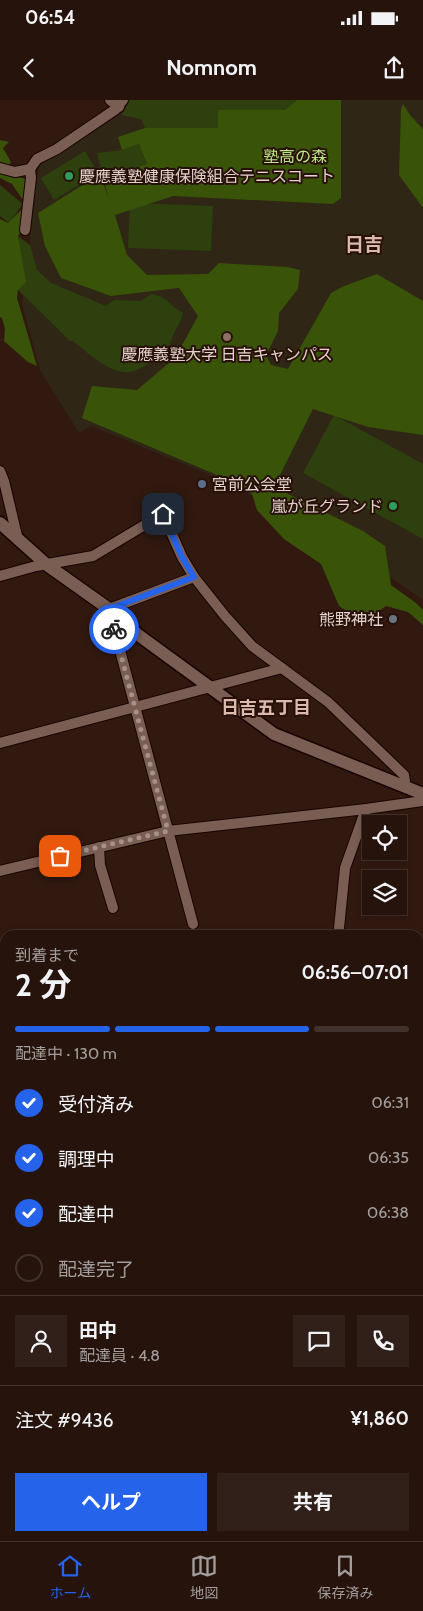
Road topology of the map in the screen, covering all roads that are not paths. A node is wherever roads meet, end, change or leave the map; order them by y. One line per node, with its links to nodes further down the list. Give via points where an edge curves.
1 (117, 102): 3 (street, via 57,149 37,159)
2 (0, 168): 3 (street, via 15,172)
3 (30, 169): 4 (street)
4 (25, 230)
5 (0, 471): 7 (street)
6 (0, 523): 7 (street)
7 (18, 540): 8 (street)
8 (47, 565): 9 (street); 10 (street, via 93,556 163,514); 11 (street)
9 (0, 576)
10 (194, 577): 11 (street); 12 (street, via 252,646)
11 (109, 609): 13 (street, via 137,634); 14 (street)
12 (282, 668): 13 (street); 16 (street, via 352,724 404,775)
13 (211, 687): 14 (street); 16 (street, via 274,734)
14 (135, 708): 15 (street); 20 (street)
15 (0, 743)
16 (406, 788): 17 (street)
17 (423, 794)
18 (423, 800): 19 (street)
19 (366, 809): 20 (street); 25 (street, via 345,868)
20 (168, 831): 21 (street); 24 (street)
21 (99, 847): 22 (street); 23 (street, via 100,865)
22 (0, 871)
23 (112, 908)
24 (193, 924)
25 (339, 928)

